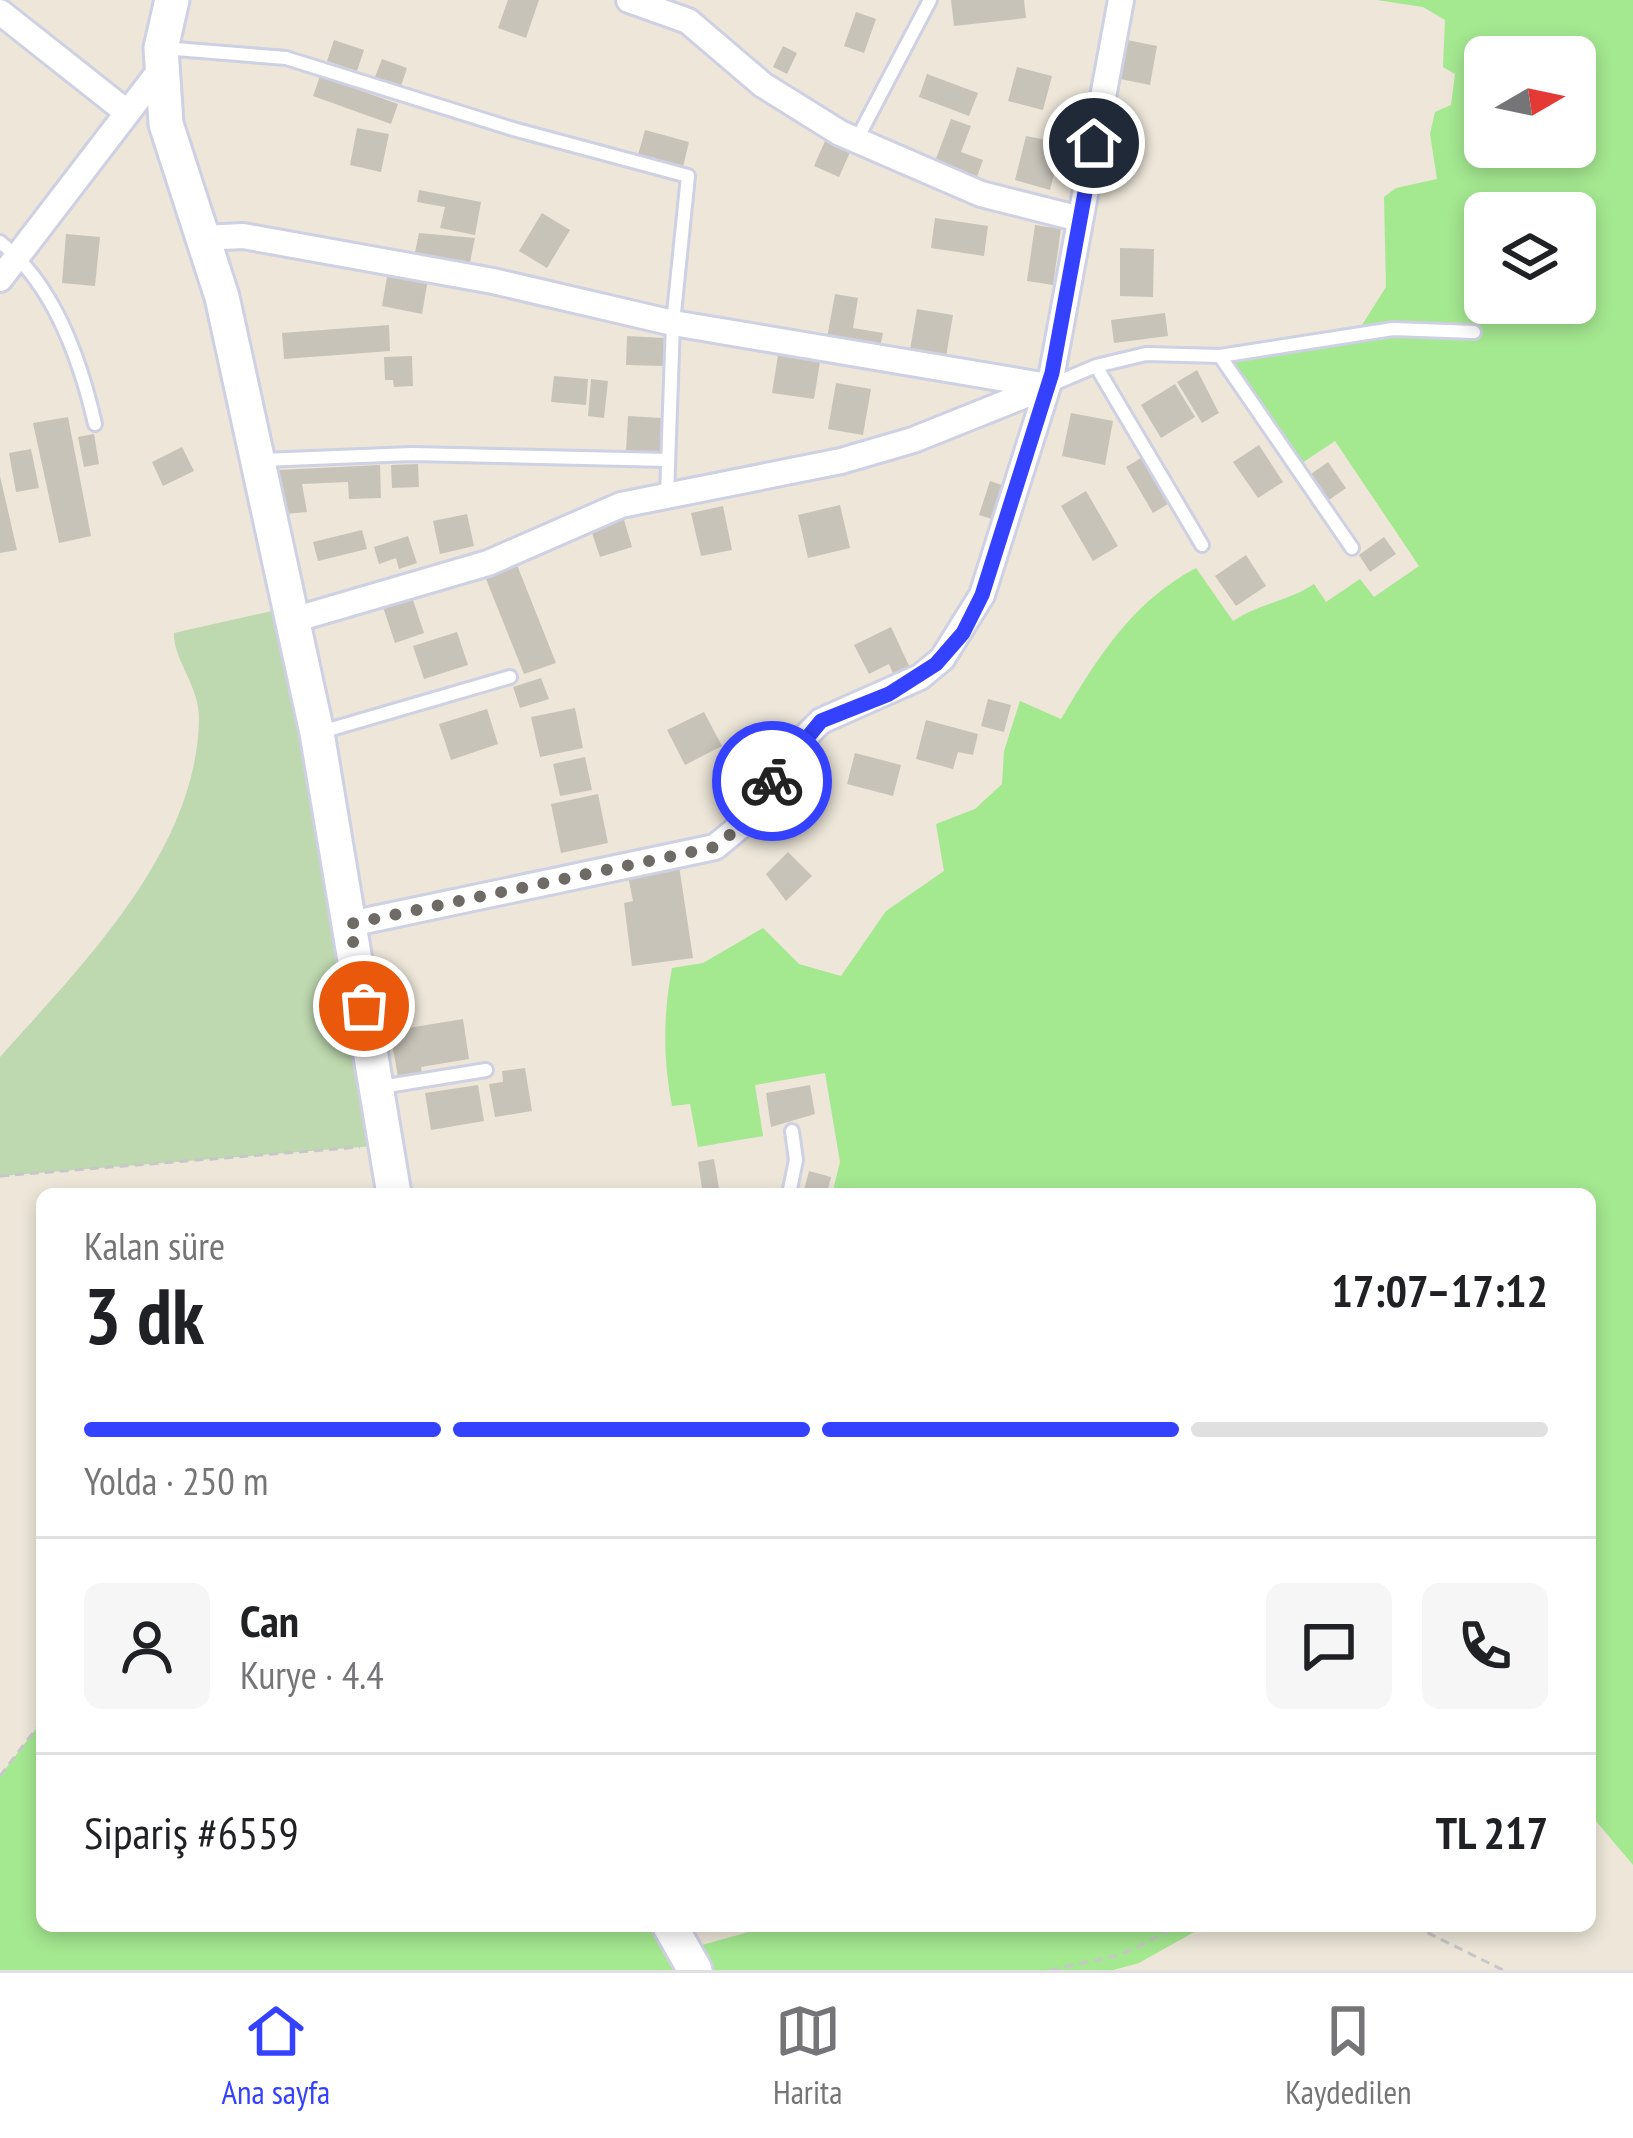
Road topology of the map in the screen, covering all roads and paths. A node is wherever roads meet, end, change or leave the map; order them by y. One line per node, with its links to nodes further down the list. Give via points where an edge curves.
1 (172, 0): 6 (street)
2 (629, 0): 8 (street, via 688,22 763,86)
3 (930, 0): 8 (lane)
4 (1121, 0): 9 (street)
5 (0, 12): 7 (street)
6 (161, 58): 7 (street); 10 (street, via 166,124); 13 (lane, via 248,52 324,67 688,176)
7 (124, 110): 11 (street)
8 (856, 141): 9 (street, via 981,194)
9 (1076, 218): 17 (street)
10 (203, 238): 13 (street, via 243,236 493,281); 19 (street)
11 (9, 248): 12 (street); 18 (lane, via 72,344)
12 (0, 279)
13 (673, 323): 17 (street); 20 (lane)
14 (1474, 332): 15 (lane, via 1394,329)
15 (1220, 356): 16 (lane, via 1164,353); 23 (lane)
16 (1096, 366): 17 (lane); 22 (lane)
17 (1048, 386): 21 (street, via 841,461); 27 (street, via 963,633 920,677 821,721 743,824 715,847)
18 (95, 424)
19 (257, 460): 20 (lane); 24 (street)
20 (668, 460): 21 (lane)
21 (667, 495): 24 (street, via 586,518 488,563)
22 (1202, 545)
23 (1352, 548)
24 (293, 620): 26 (street)
25 (510, 677): 26 (lane)
26 (317, 733): 27 (street)
27 (350, 924): 29 (street)
28 (486, 1070): 29 (lane)
29 (377, 1088): 31 (street)
30 (792, 1131): 34 (lane)
31 (386, 1145): 32 (path); 33 (street)
32 (0, 1176)
33 (393, 1188)
34 (789, 1188)
35 (36, 1729): 36 (path)
36 (0, 1776)
37 (673, 1932): 40 (street)
38 (1168, 1932): 41 (path, via 1120,1955)
39 (1426, 1932): 42 (path)
40 (695, 1970)
41 (1050, 1970)
42 (1503, 1970)

